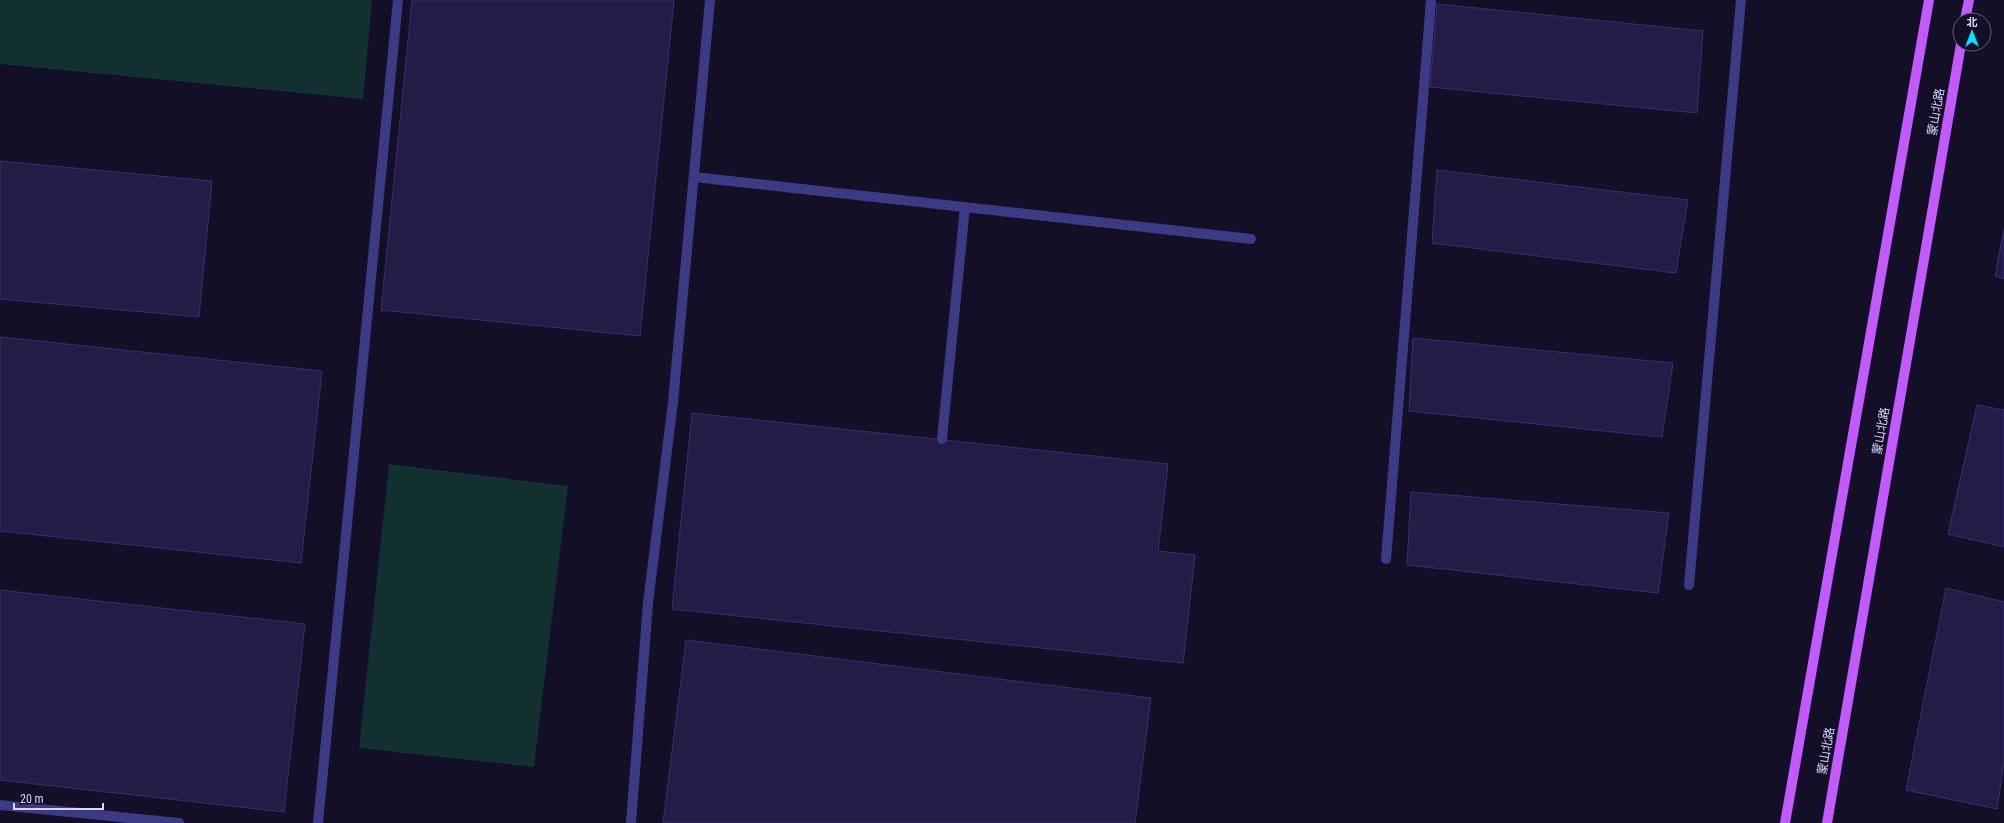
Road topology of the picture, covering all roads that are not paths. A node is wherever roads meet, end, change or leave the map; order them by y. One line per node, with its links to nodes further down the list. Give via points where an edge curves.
1 (398, 0): 17 (lane)
2 (710, 0): 9 (lane)
3 (1431, 0): 13 (lane)
4 (1741, 0): 14 (lane)
5 (1928, 0): 19 (main road)
6 (1969, 0): 7 (main road)
7 (1967, 12)
8 (1960, 52): 20 (main road, 蒙山北路)
9 (694, 177): 10 (lane); 18 (lane, via 673,402 648,603)
10 (965, 207): 11 (lane); 12 (lane)
11 (1251, 239)
12 (942, 439)
13 (1386, 559)
14 (1689, 585)
15 (0, 805): 16 (lane)
16 (180, 823)
17 (318, 823)
18 (631, 823)
19 (1785, 823)
20 (1827, 823)

